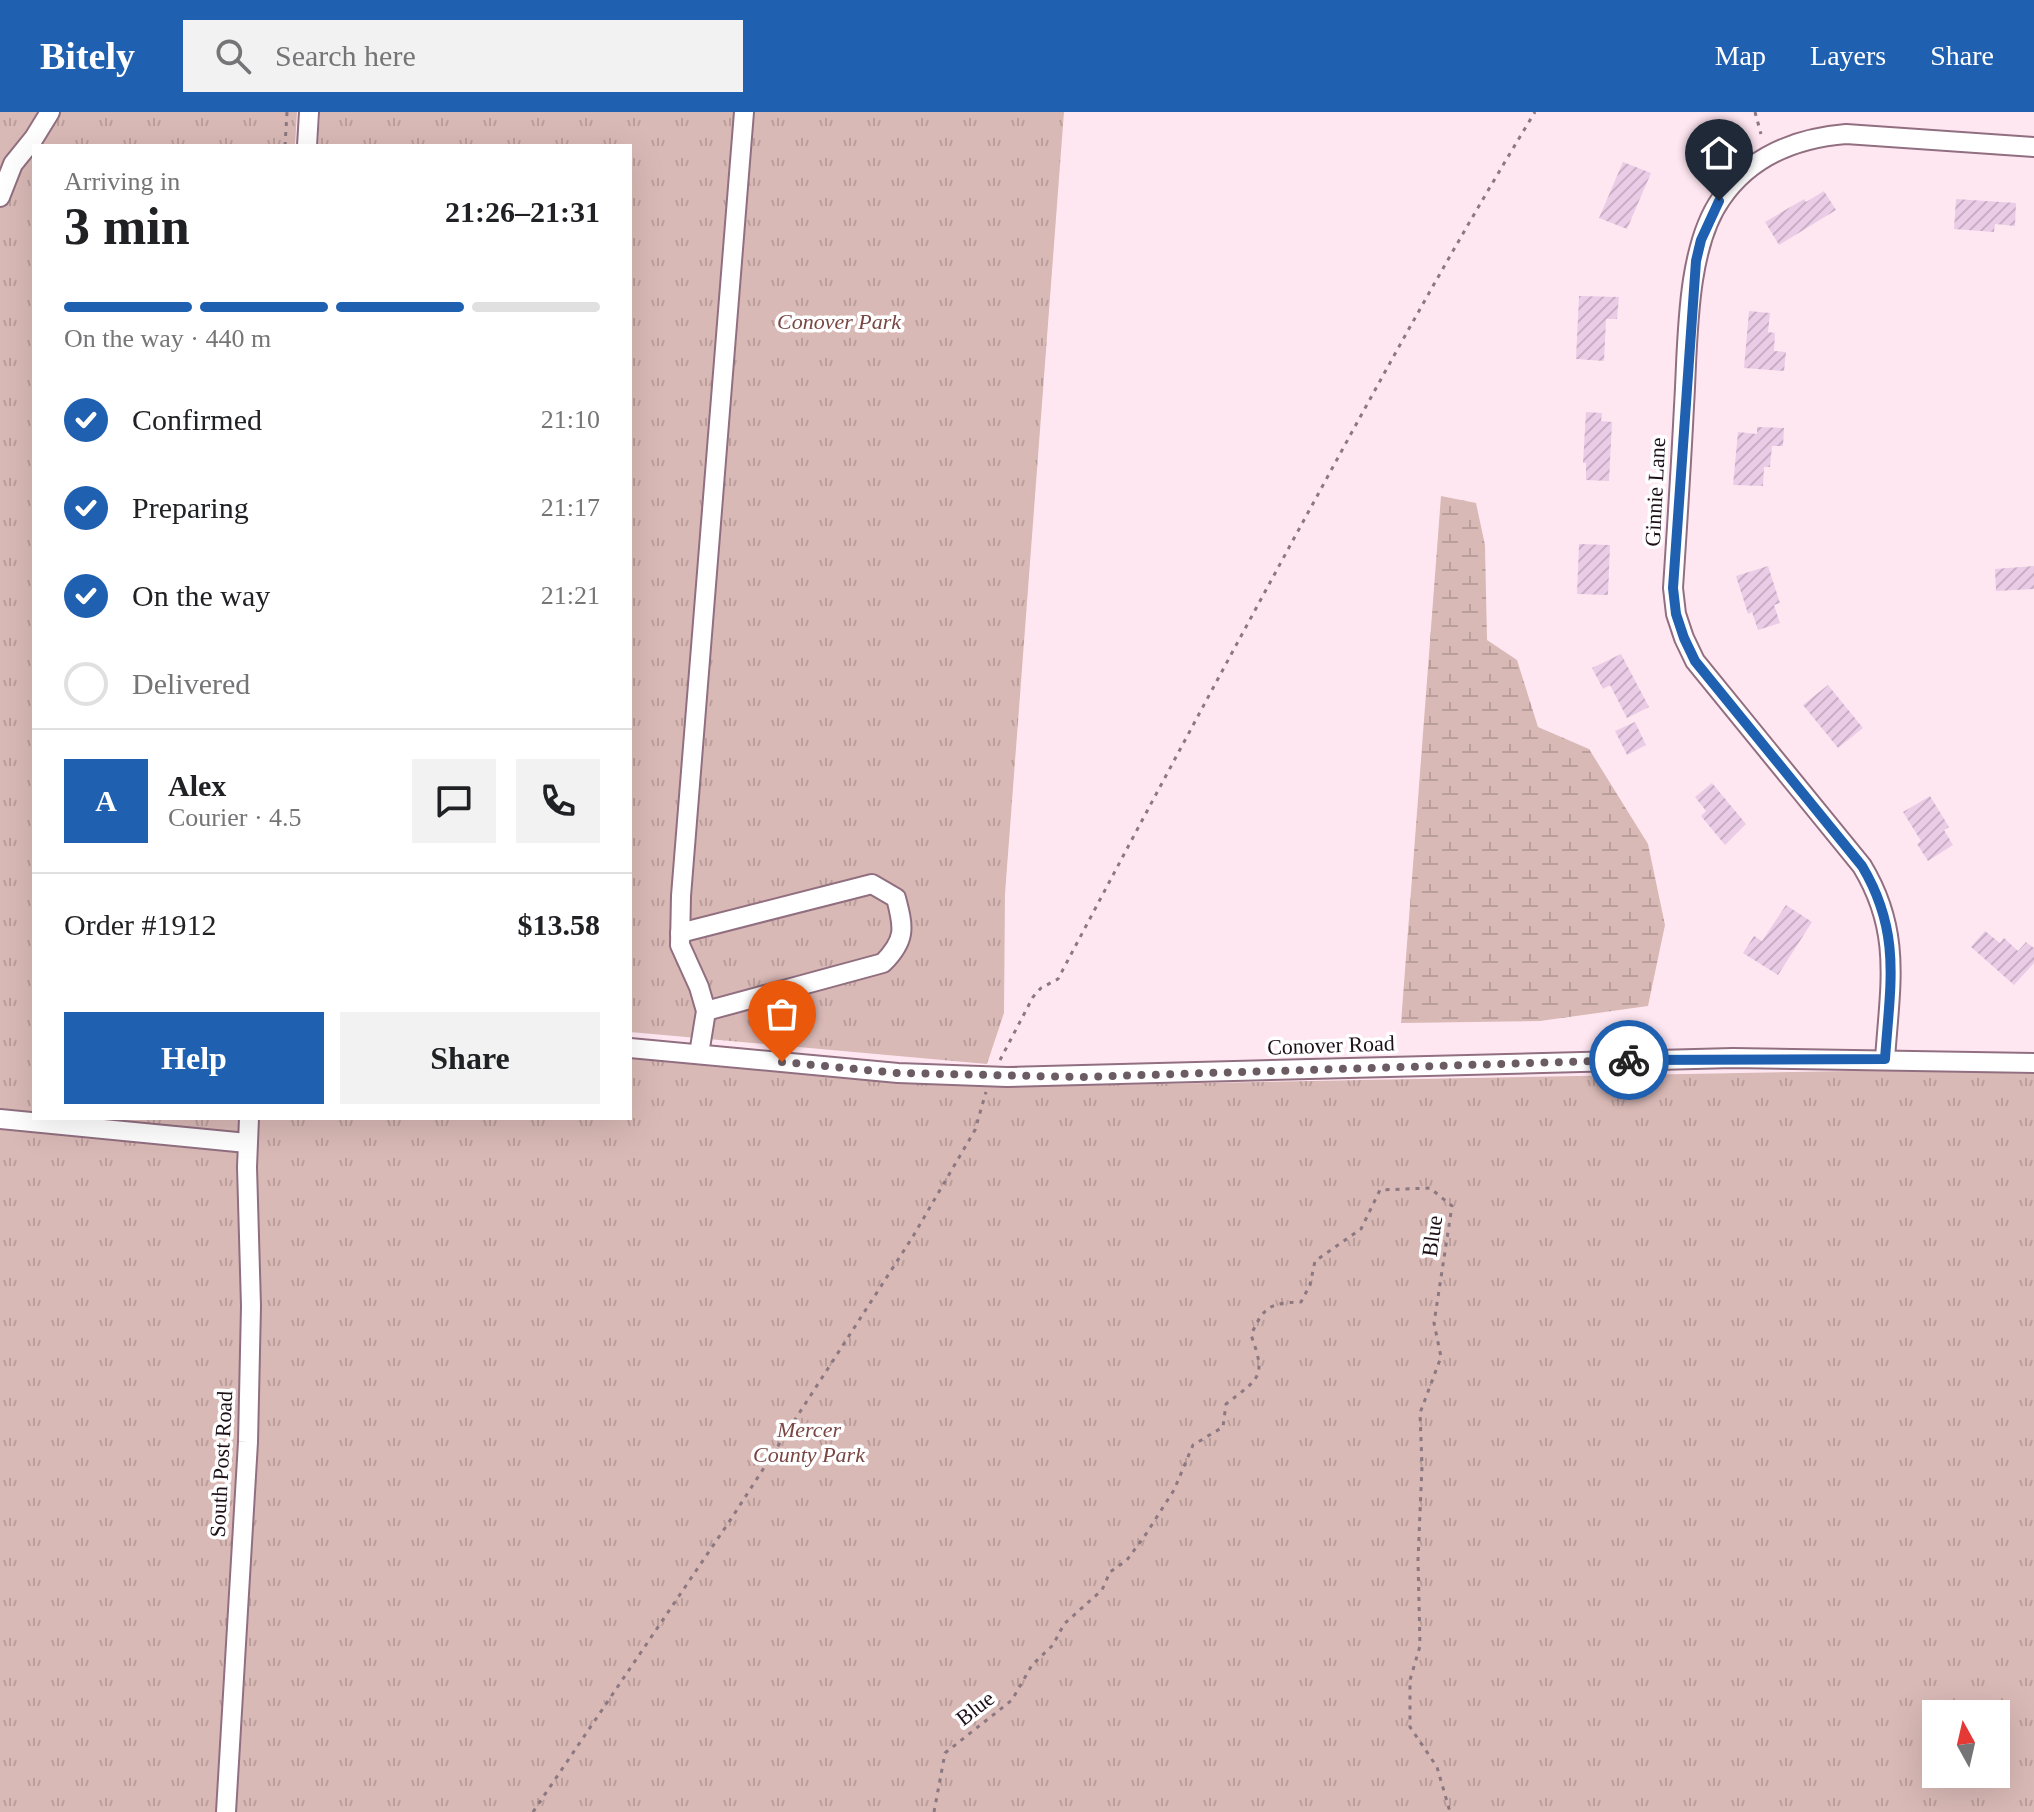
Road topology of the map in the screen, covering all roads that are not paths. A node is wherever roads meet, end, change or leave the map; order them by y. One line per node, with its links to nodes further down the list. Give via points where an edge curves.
1 (50, 112): 6 (street, via 13,164)
2 (309, 112): 4 (street)
3 (744, 112): 7 (street)
4 (307, 144)
5 (2034, 147): 11 (street, Ginnie Lane, via 1846,134 1791,144 1765,157 1730,186 1711,215 1696,261 1673,588 1676,614 1705,675 1875,887 1891,941)
6 (0, 197)
7 (680, 933): 8 (street); 8 (street, via 872,884 896,898 903,924 898,948 883,963)
8 (706, 1011): 10 (street)
9 (632, 1048): 10 (street, Conover Road)
10 (699, 1054): 11 (street, Conover Road, via 991,1077 1632,1060)
11 (1885, 1059): 12 (street, Conover Road)
12 (2034, 1063)
13 (0, 1119): 15 (street)
14 (249, 1120): 15 (street, South Post Road)
15 (247, 1143): 16 (street, South Post Road, via 248,1442)
16 (226, 1812)

